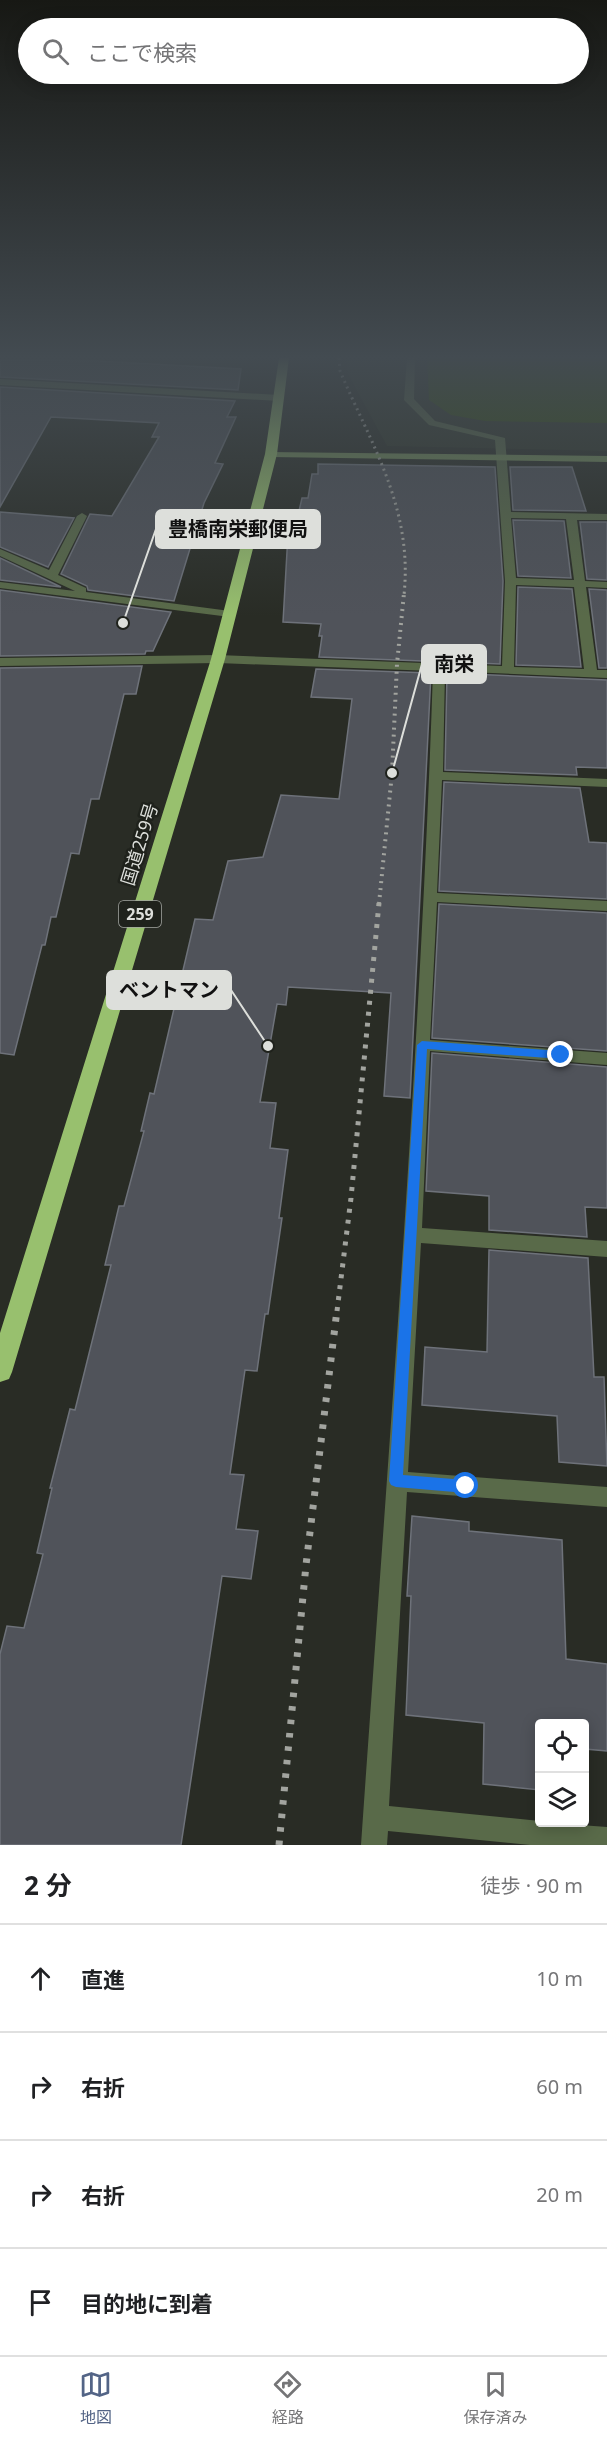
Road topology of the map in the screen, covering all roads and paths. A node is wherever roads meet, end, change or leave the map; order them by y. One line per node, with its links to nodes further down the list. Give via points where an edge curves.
1 (272, 444): 3 (highway, 国道259号 / 259)
2 (500, 444): 4 (street)
3 (271, 454): 4 (main road); 17 (highway, 国道259号 / 259)
4 (501, 457): 5 (main road); 6 (street)
5 (607, 459)
6 (507, 515): 8 (street); 12 (street)
7 (82, 516): 11 (street)
8 (571, 516): 9 (street); 13 (street)
9 (607, 517)
10 (0, 552): 11 (street)
11 (51, 577): 16 (street)
12 (511, 581): 13 (street); 21 (street)
13 (579, 584): 15 (street); 22 (street)
14 (0, 585): 16 (street)
15 (607, 585)
16 (96, 597): 17 (street)
17 (230, 614): 18 (highway, 国道259号 / 259)
18 (218, 659): 19 (street); 20 (street); 32 (highway, 国道259号 / 259)
19 (0, 662)
20 (438, 667): 21 (street); 24 (street)
21 (508, 669): 22 (street)
22 (591, 673): 23 (street)
23 (607, 674)
24 (436, 776): 25 (street); 26 (street)
25 (607, 783)
26 (430, 897): 27 (street); 28 (street)
27 (607, 906)
28 (422, 1045): 29 (street); 30 (street)
29 (607, 1059)
30 (412, 1235): 31 (street); 33 (street)
31 (607, 1250)
32 (0, 1372)
33 (396, 1481): 34 (street); 35 (street)
34 (607, 1497)
35 (375, 1817): 36 (street); 37 (street)
36 (607, 1840)
37 (374, 1845)

